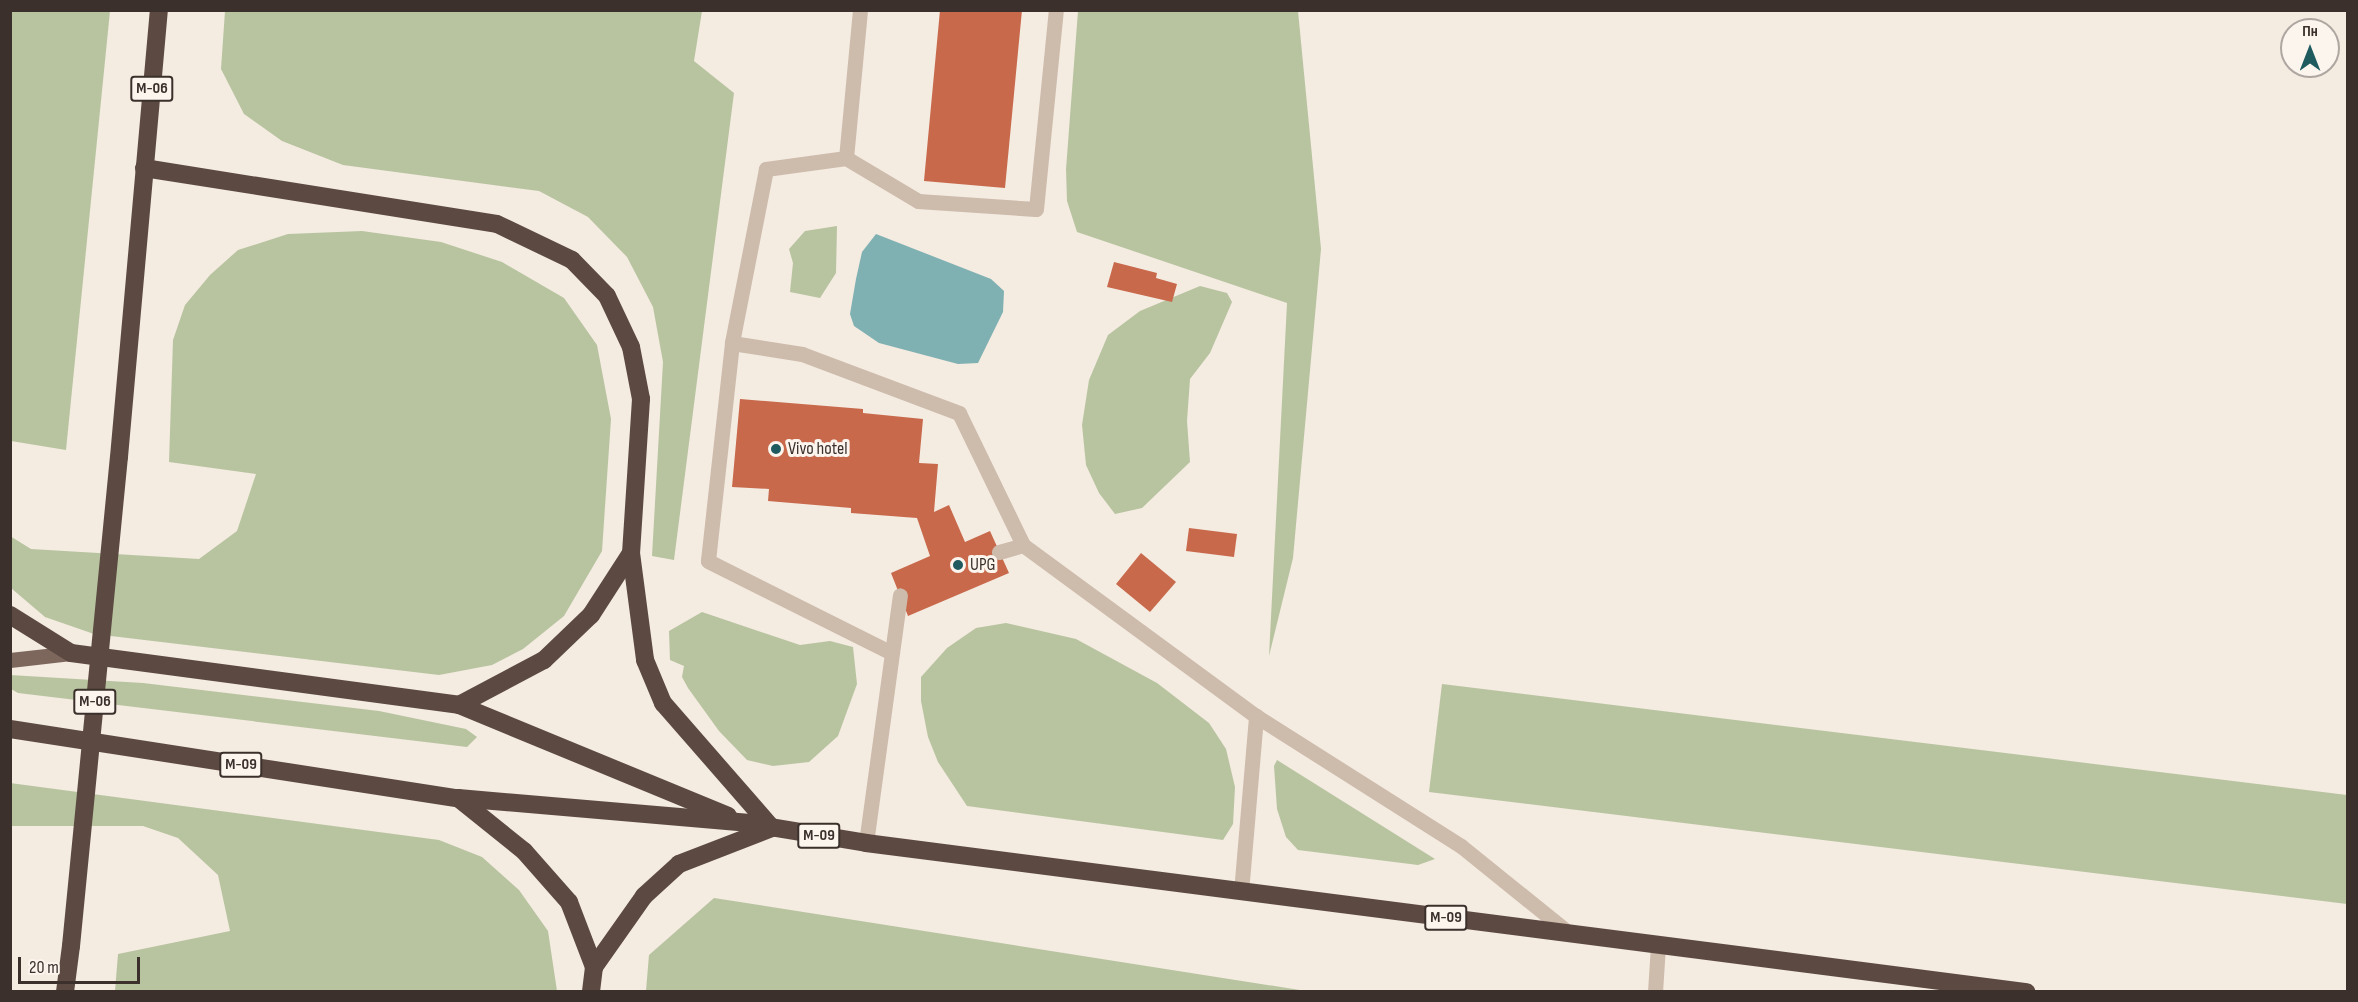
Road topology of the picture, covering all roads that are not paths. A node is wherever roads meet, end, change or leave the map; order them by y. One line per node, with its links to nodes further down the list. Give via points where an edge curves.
1 (159, 10): 5 (highway, М-06)
2 (860, 10): 4 (lane)
3 (1056, 10): 4 (lane, via 1036,209 918,201)
4 (846, 158): 6 (lane, via 766,169)
5 (144, 168): 9 (highway, via 497,224 572,260 607,296 631,347 642,399); 26 (highway, М-06, bridge)
6 (732, 343): 7 (lane, via 802,354 959,413); 12 (lane, via 708,561)
7 (1023, 545): 8 (lane); 16 (lane)
8 (999, 552)
9 (630, 553): 15 (highway, via 591,615 544,660); 20 (highway, via 645,660 663,703)
10 (900, 595): 12 (lane)
11 (10, 615): 13 (highway)
12 (890, 652): 21 (lane)
13 (71, 653): 14 (main road, М-09); 15 (highway, М-09)
14 (10, 660)
15 (459, 705): 19 (highway, М-09)
16 (1256, 716): 22 (lane); 23 (lane, via 1461,846)
17 (15, 728): 18 (highway, М-09)
18 (458, 798): 19 (highway, М-09); 25 (highway, via 524,851 568,902)
19 (747, 824): 20 (highway, М-09)
20 (772, 828): 21 (highway, М-09); 25 (highway, via 679,864 644,896)
21 (866, 843): 22 (highway, М-09)
22 (1241, 892): 23 (highway, М-09)
23 (1570, 934): 24 (highway, М-09)
24 (1658, 945): 28 (lane); 29 (highway, М-09)
25 (594, 967): 27 (highway)
26 (66, 992)
27 (591, 992)
28 (1655, 992)
29 (2026, 992)

